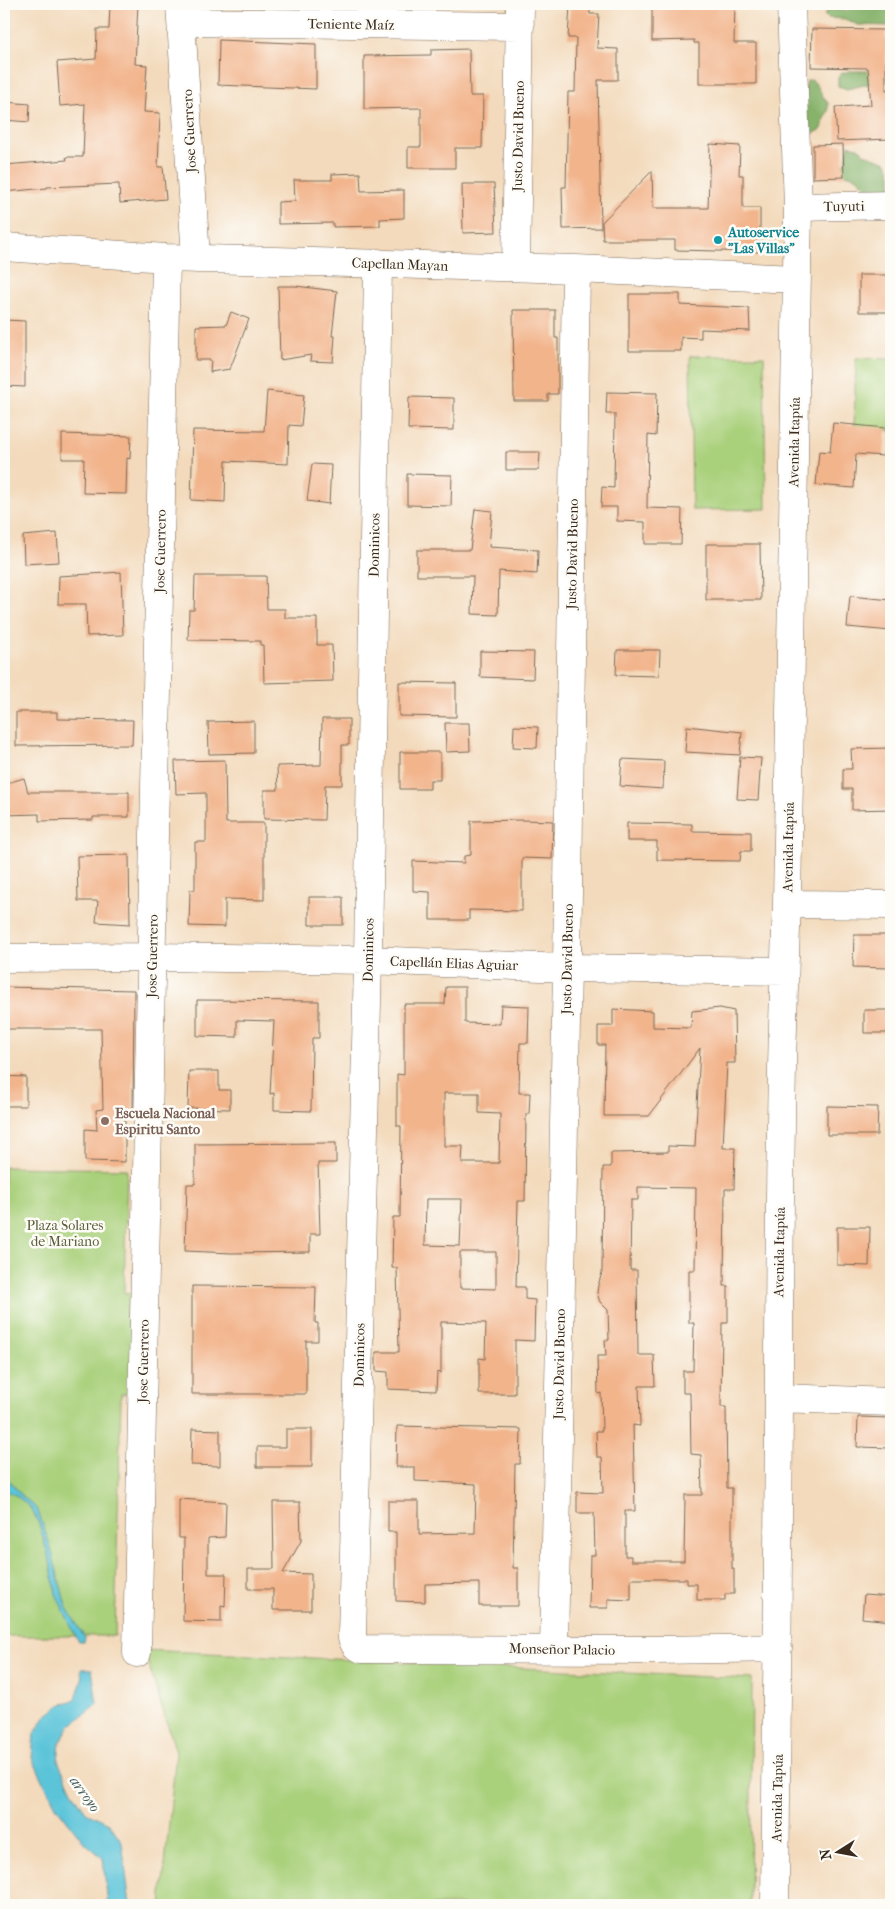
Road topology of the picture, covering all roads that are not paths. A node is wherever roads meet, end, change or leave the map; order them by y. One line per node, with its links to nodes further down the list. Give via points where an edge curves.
1 (791, 4): 5 (street, Avenida Itapúa)
2 (181, 13): 3 (street, Teniente Maíz); 8 (street, Jose Guerrero)
3 (520, 15): 10 (street, Justo David Bueno)
4 (891, 205): 5 (street, Tuyuti)
5 (798, 207): 12 (street, Avenida Itapúa)
6 (4, 247): 7 (street, Capellan Mayan)
7 (166, 258): 8 (street, Capellan Mayan); 15 (street, Jose Guerrero)
8 (196, 259): 9 (street, Capellan Mayan)
9 (378, 263): 10 (street, Capellan Mayan); 17 (street, Dominicos)
10 (516, 267): 11 (street, Capellan Mayan)
11 (576, 269): 12 (street, Capellan Mayan); 18 (street, Justo David Bueno)
12 (796, 279): 13 (street, Avenida Itapúa)
13 (787, 904): 14 (street); 19 (street, Avenida Itapúa)
14 (891, 904)
15 (152, 957): 16 (street, Capellán Elias Aguiar); 17 (street, Capellán Elias Aguiar); 25 (street, Jose Guerrero)
16 (4, 958)
17 (368, 960): 18 (street, Capellán Elias Aguiar); 22 (street, Dominicos)
18 (567, 968): 19 (street, Capellán Elias Aguiar); 23 (street, Justo David Bueno)
19 (784, 970): 20 (street, Avenida Itapúa)
20 (779, 1398): 21 (street); 24 (street, Avenida Itapúa)
21 (891, 1402)
22 (352, 1638): 23 (street, Monseñor Palacio, via 362,1649)
23 (554, 1648): 24 (street, Monseñor Palacio)
24 (778, 1648): 26 (street, Avenida Itapúa)
25 (137, 1653)
26 (778, 1690): 27 (street, Avenida Tapúa)
27 (775, 1905)

